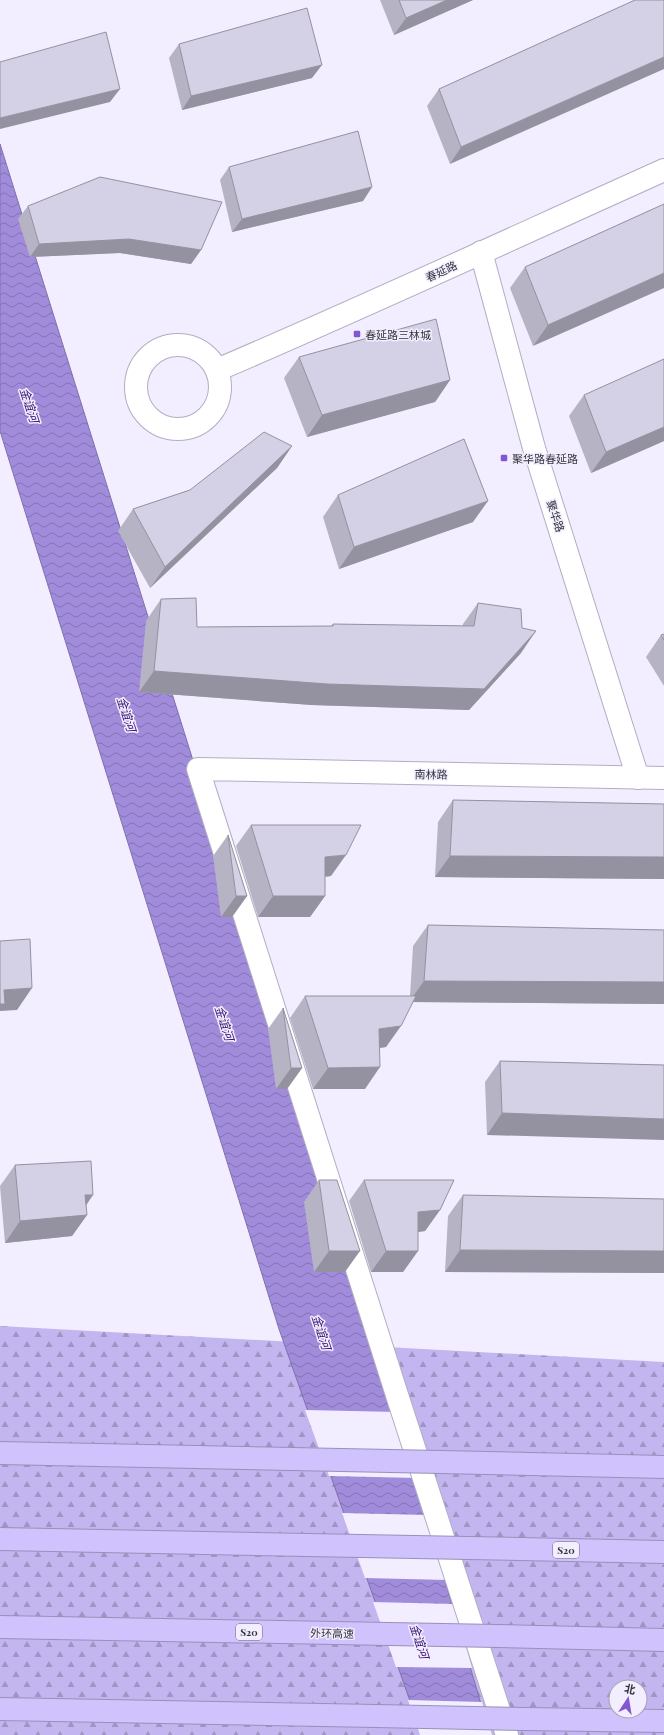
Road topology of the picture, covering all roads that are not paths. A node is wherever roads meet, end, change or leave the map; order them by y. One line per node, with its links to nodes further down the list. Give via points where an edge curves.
1 (664, 170): 2 (street, 春延路)
2 (481, 252): 3 (street, 春延路, via 350,313); 4 (street, 聚华路, via 534,448)
3 (217, 370)
4 (638, 778): 5 (street, 南林路); 14 (street, 南林路, via 198,769)
5 (664, 778)
6 (0, 1453): 7 (highway, bridge)
7 (664, 1467)
8 (0, 1539): 9 (highway, S20, bridge)
9 (664, 1552)
10 (0, 1627): 11 (highway, 外环高速 / S20, bridge)
11 (664, 1640)
12 (0, 1708): 13 (highway, bridge)
13 (664, 1721)
14 (507, 1735)

